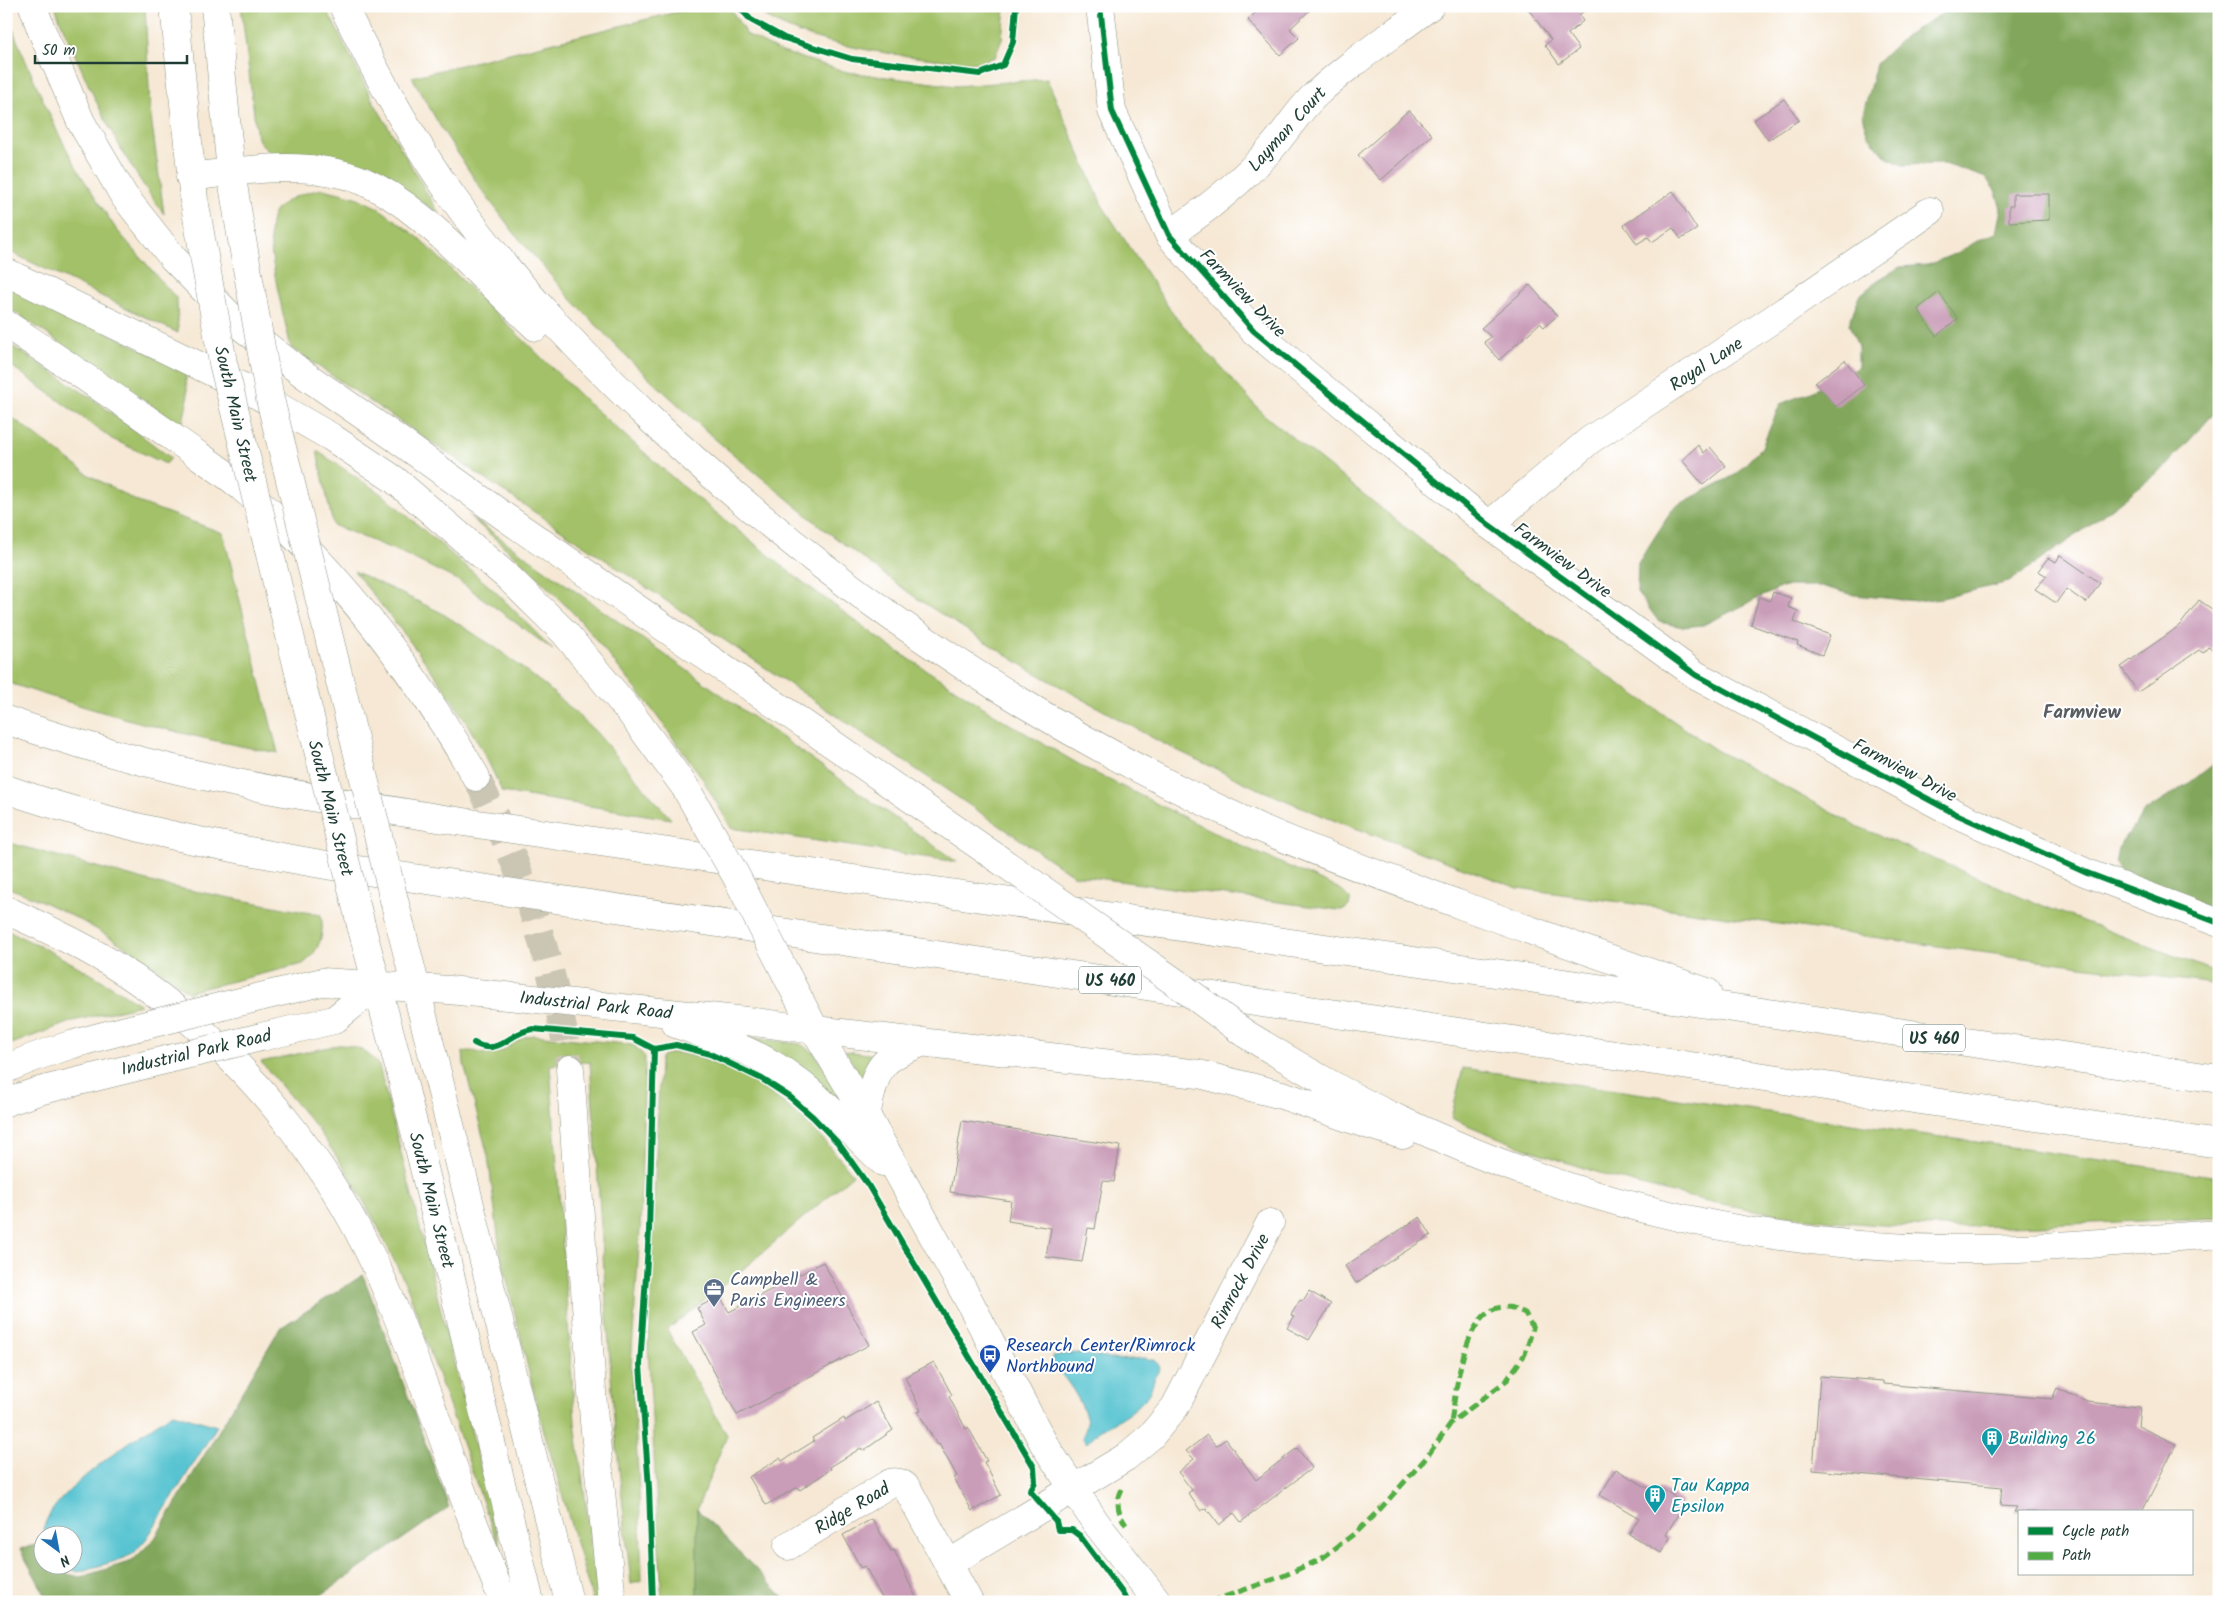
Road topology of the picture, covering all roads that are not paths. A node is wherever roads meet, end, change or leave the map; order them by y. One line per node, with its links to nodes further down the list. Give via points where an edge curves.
1 (33, 6): 32 (main road, bridge, via 81,122 120,190 174,258 238,324 513,522 1244,1033 1344,1092)
2 (174, 6): 8 (main road, South Main Street)
3 (215, 6): 7 (main road, South Main Street)
4 (343, 6): 13 (main road, via 396,108 454,200 529,295)
5 (1100, 6): 10 (main road, Farmview Drive, via 1112,111)
6 (1430, 6): 10 (main road, Layman Court, via 1328,84 1304,106 1242,179 1207,209)
7 (231, 172): 8 (main road); 13 (main road, via 289,168 326,172 362,181 388,195 430,225 575,365); 21 (main road, South Main Street, bridge, via 270,399)
8 (190, 177): 20 (main road, South Main Street, bridge, via 223,363)
9 (1930, 211): 14 (main road, Royal Lane, via 1773,320 1590,440)
10 (1168, 235): 14 (main road, Farmview Drive, via 1254,331)
11 (6, 272): 24 (main road, bridge, via 249,390 331,437 395,480 510,579 565,633 630,712 685,787 735,874)
12 (6, 324): 16 (main road, via 244,489 327,569 392,648 438,712)
13 (611, 381): 23 (main road, via 697,463 841,581 964,666 1099,747 1246,821 1333,858 1712,993)
14 (1489, 525): 19 (main road, Farmview Drive, via 1696,675 1956,814 2087,873)
15 (6, 720): 23 (main road, US 460, via 144,762 338,802)
16 (476, 777)
17 (6, 788): 31 (main road, US 460, via 174,836 332,866)
18 (6, 910): 39 (main road, via 109,962 152,991 207,1035 259,1088 301,1140 360,1234 390,1297)
19 (2219, 923)
20 (376, 985): 21 (main road, Industrial Park Road); 26 (main road, Industrial Park Road, bridge, via 322,982 78,1041); 29 (main road, Industrial Park Road, bridge, via 334,1020 39,1091); 40 (main road, South Main Street, via 403,1082)
21 (416, 988): 22 (main road, Industrial Park Road); 41 (main road, South Main Street)
22 (632, 1008): 24 (main road, Industrial Park Road); 33 (main road, via 730,1043 774,1066 813,1094)
23 (1742, 1010): 28 (main road, US 460)
24 (815, 1030): 25 (main road, Industrial Park Road); 30 (main road)
25 (925, 1041): 30 (main road, via 887,1059 877,1073); 32 (main road, Industrial Park Road, via 1199,1074 1282,1095 1362,1123)
26 (6, 1069)
27 (570, 1069): 42 (main road, via 594,1421)
28 (2219, 1079)
29 (6, 1102)
30 (866, 1115): 33 (main road)
31 (2219, 1144)
32 (1491, 1159): 35 (main road, via 1576,1190 1674,1217 1760,1234 1861,1245 1954,1249 2026,1247)
33 (901, 1179): 36 (main road)
34 (1270, 1223): 36 (main road, Rimrock Drive, via 1175,1407 1164,1422 1126,1457)
35 (2219, 1234)
36 (1072, 1490): 38 (main road, Rimrock Drive); 44 (main road)
37 (788, 1546): 38 (main road, Ridge Road, via 890,1483 898,1482 908,1490)
38 (948, 1564): 43 (main road, Ridge Road)
39 (504, 1602)
40 (530, 1602)
41 (569, 1602)
42 (612, 1602)
43 (969, 1602)
44 (1158, 1602)

